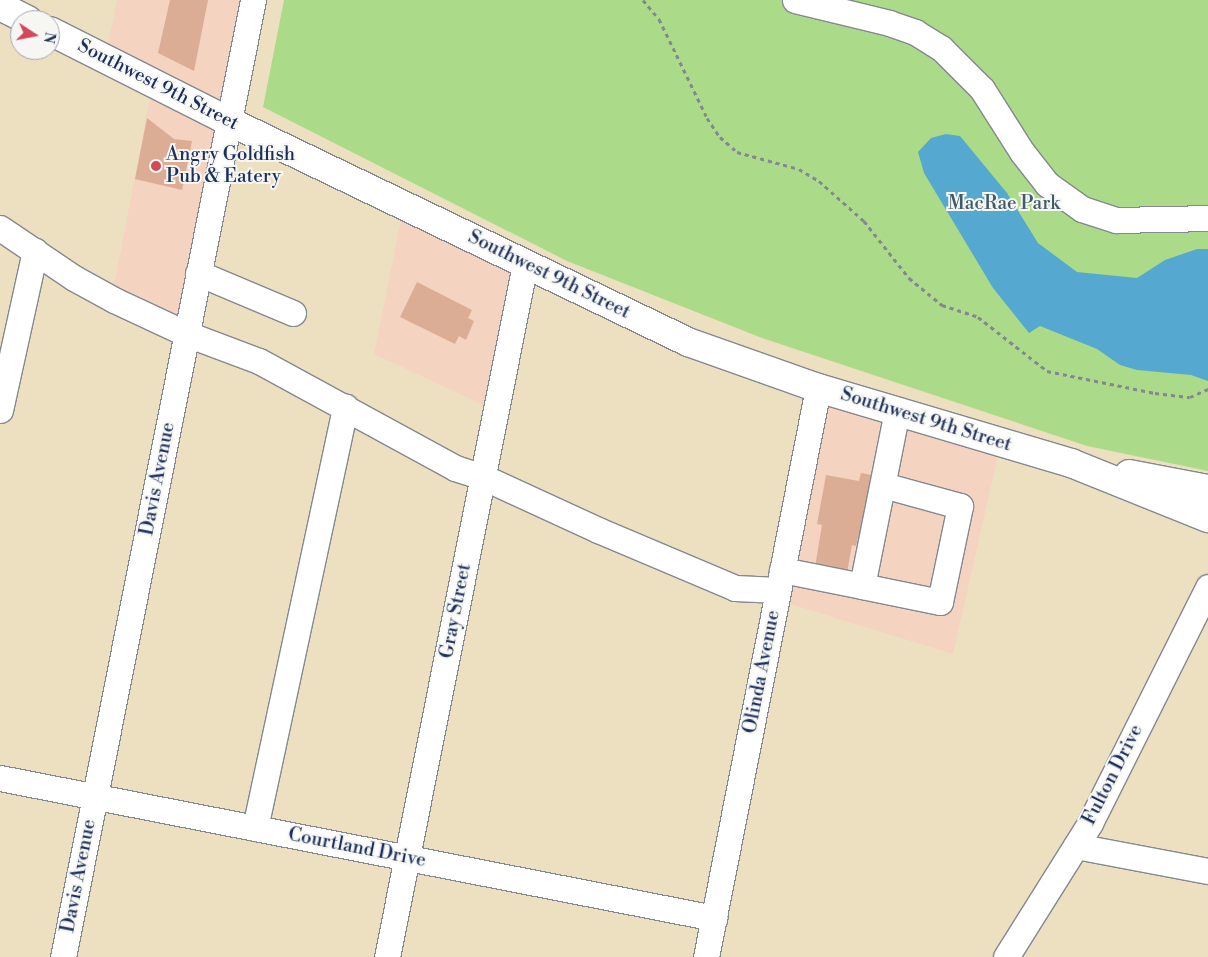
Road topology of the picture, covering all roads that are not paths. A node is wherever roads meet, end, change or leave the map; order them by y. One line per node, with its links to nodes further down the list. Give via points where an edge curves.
1 (252, 0): 4 (street, Davis Avenue)
2 (795, 0): 5 (street, via 889,23 915,32 941,48 982,89 1022,152 1047,184 1082,209 1116,220)
3 (60, 36): 4 (main road, Southwest 9th Street)
4 (229, 121): 8 (main road, Southwest 9th Street); 9 (street, Davis Avenue)
5 (1208, 218)
6 (0, 228): 7 (street)
7 (35, 251): 11 (street, via 114,300); 14 (street)
8 (526, 264): 12 (main road, Southwest 9th Street, via 688,342); 17 (street, Gray Street)
9 (198, 273): 10 (street); 11 (street, Davis Avenue)
10 (293, 314)
11 (187, 334): 13 (street, via 259,361); 25 (street, Davis Avenue)
12 (818, 388): 15 (main road, Southwest 9th Street); 21 (street, Olinda Avenue)
13 (345, 407): 17 (street, via 437,460); 26 (street)
14 (0, 410)
15 (897, 411): 16 (main road, Southwest 9th Street); 18 (street)
16 (1071, 463): 19 (main road, Southwest 9th Street); 20 (main road, Southwest 9th Street)
17 (483, 477): 21 (street, via 735,588); 28 (street, Gray Street)
18 (883, 485): 22 (street); 22 (street, via 960,506 940,602)
19 (1208, 489)
20 (1208, 518)
21 (780, 580): 22 (street); 30 (street, Olinda Avenue)
22 (862, 586)
23 (1208, 587): 27 (street, Fulton Drive)
24 (0, 778): 25 (street, Courtland Drive)
25 (95, 797): 26 (street, Courtland Drive); 31 (street, Davis Avenue)
26 (255, 828): 28 (street, Courtland Drive)
27 (1076, 846): 29 (street); 34 (street, Fulton Drive)
28 (407, 858): 30 (street, Courtland Drive); 32 (street, Gray Street)
29 (1208, 871)
30 (714, 918): 33 (street, Olinda Avenue)
31 (63, 957)
32 (387, 957)
33 (706, 957)
34 (1006, 957)

